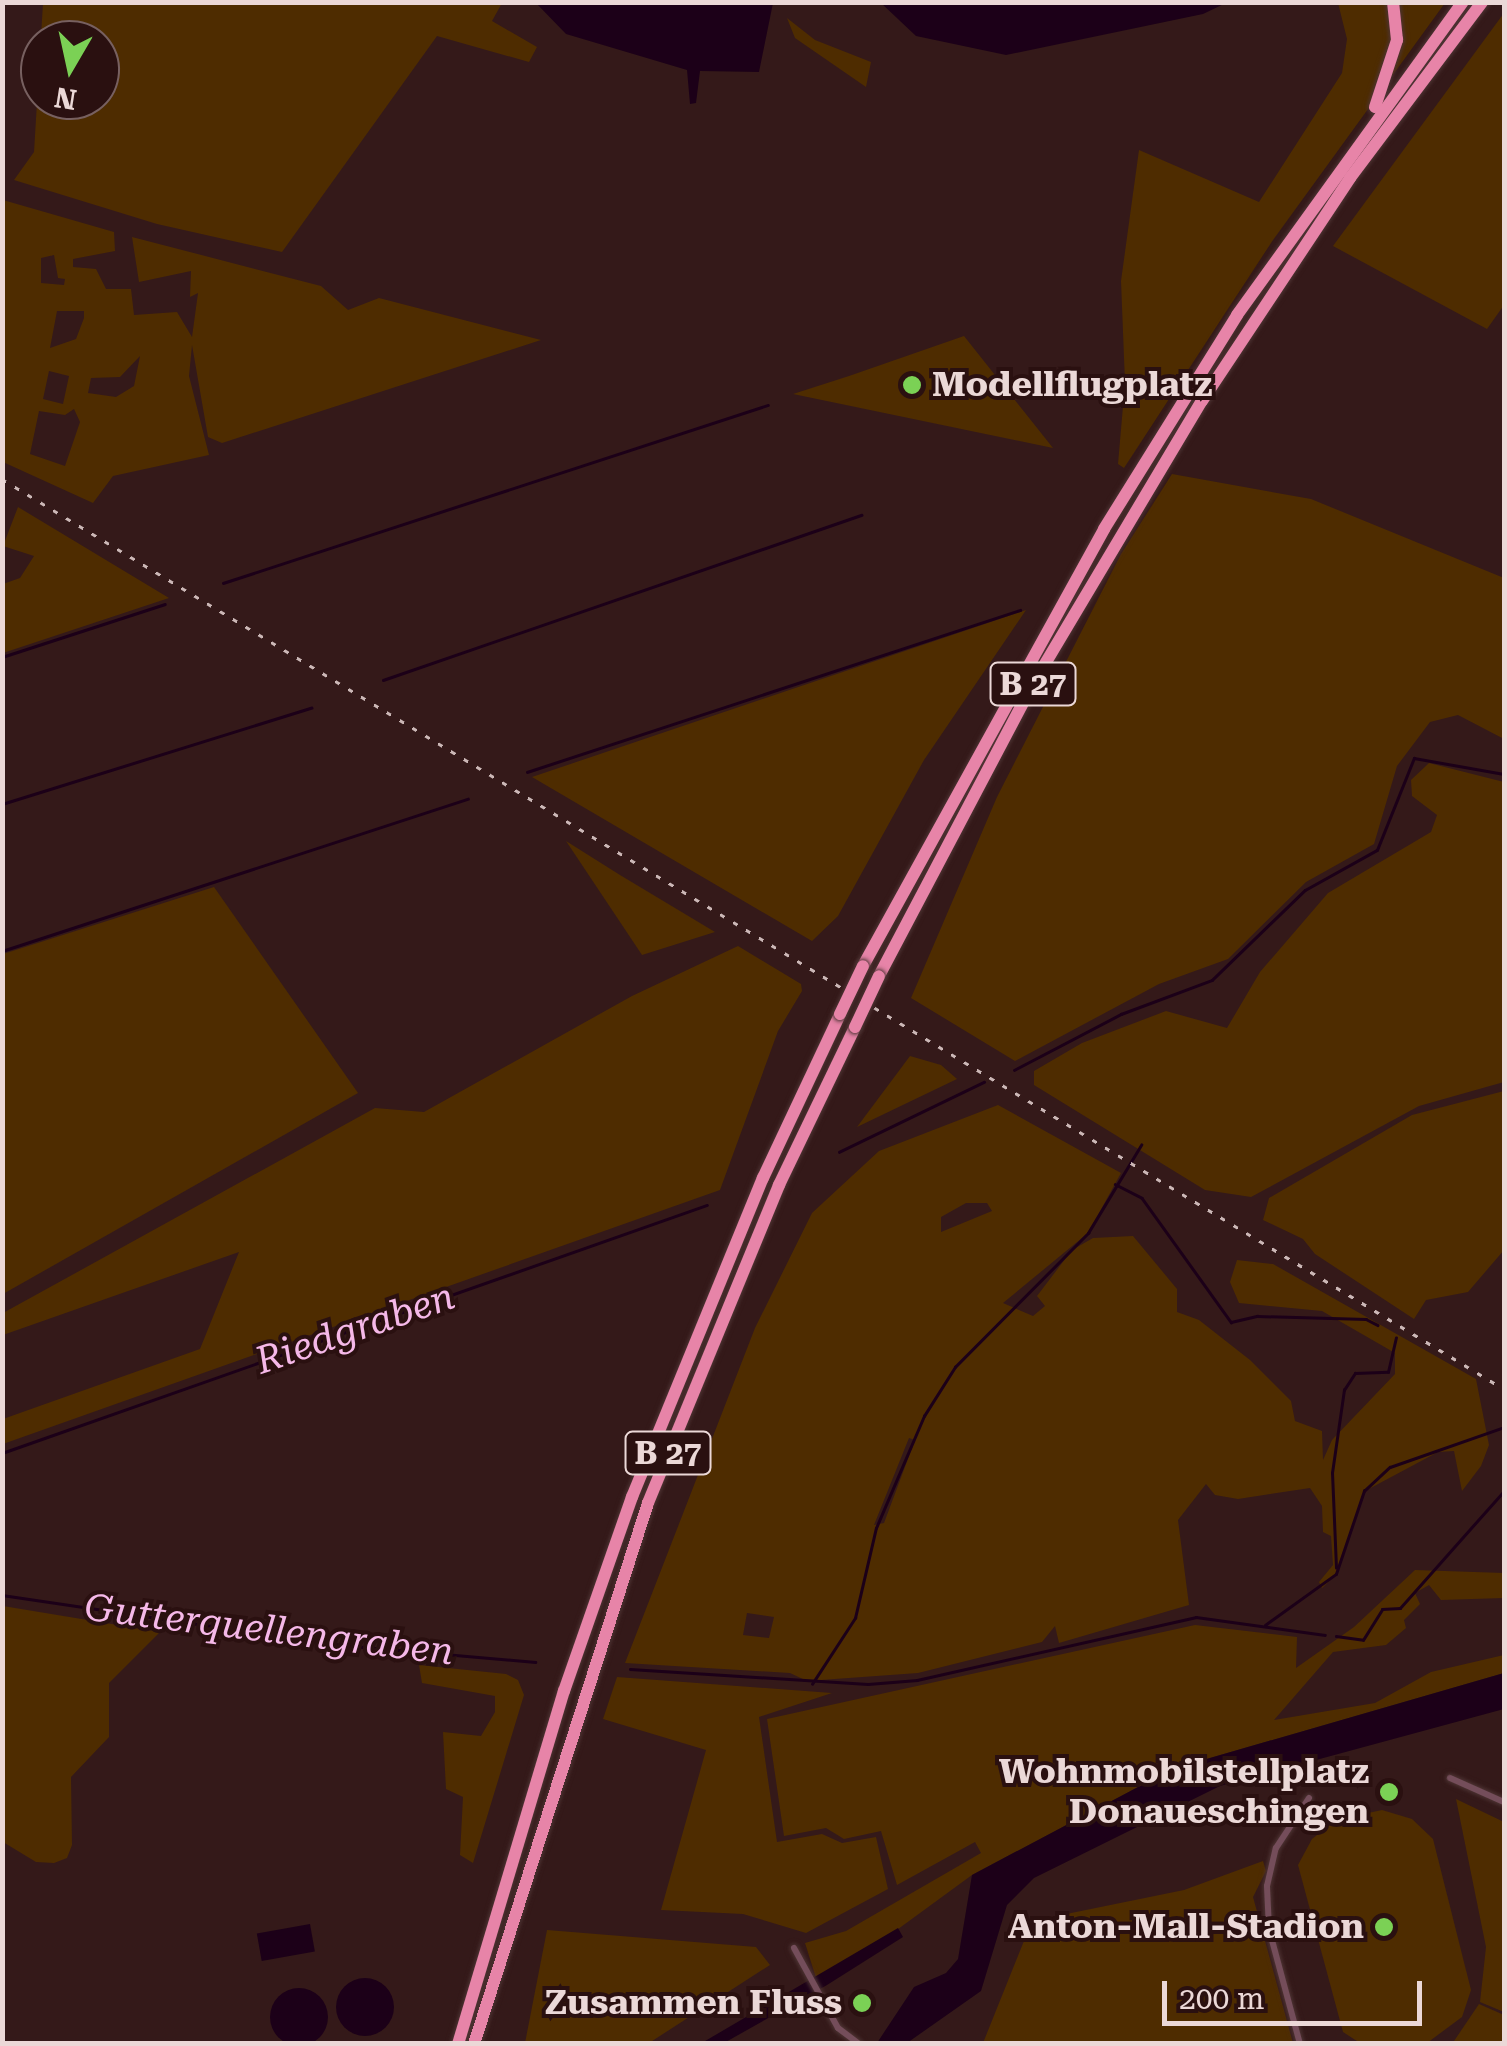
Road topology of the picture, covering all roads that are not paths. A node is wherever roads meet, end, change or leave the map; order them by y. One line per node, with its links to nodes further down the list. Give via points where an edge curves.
1 (1393, 2): 4 (highway, via 1392,66)
2 (1463, 2): 4 (highway, B 27)
3 (1482, 2): 10 (highway, B 27, bridge, via 1350,178 1183,431 1030,689 879,976 779,1185 648,1503)
4 (1362, 136): 9 (highway, B 27, bridge, via 1237,315 1094,545 840,1014 763,1178 632,1497 502,1889)
5 (1450, 1778): 7 (street)
6 (1309, 1798): 12 (street, via 1276,1848 1267,1886 1270,1930)
7 (1504, 1802)
8 (794, 1948): 11 (street, via 827,2010)
9 (458, 2044)
10 (474, 2044)
11 (859, 2044)
12 (1300, 2044)

